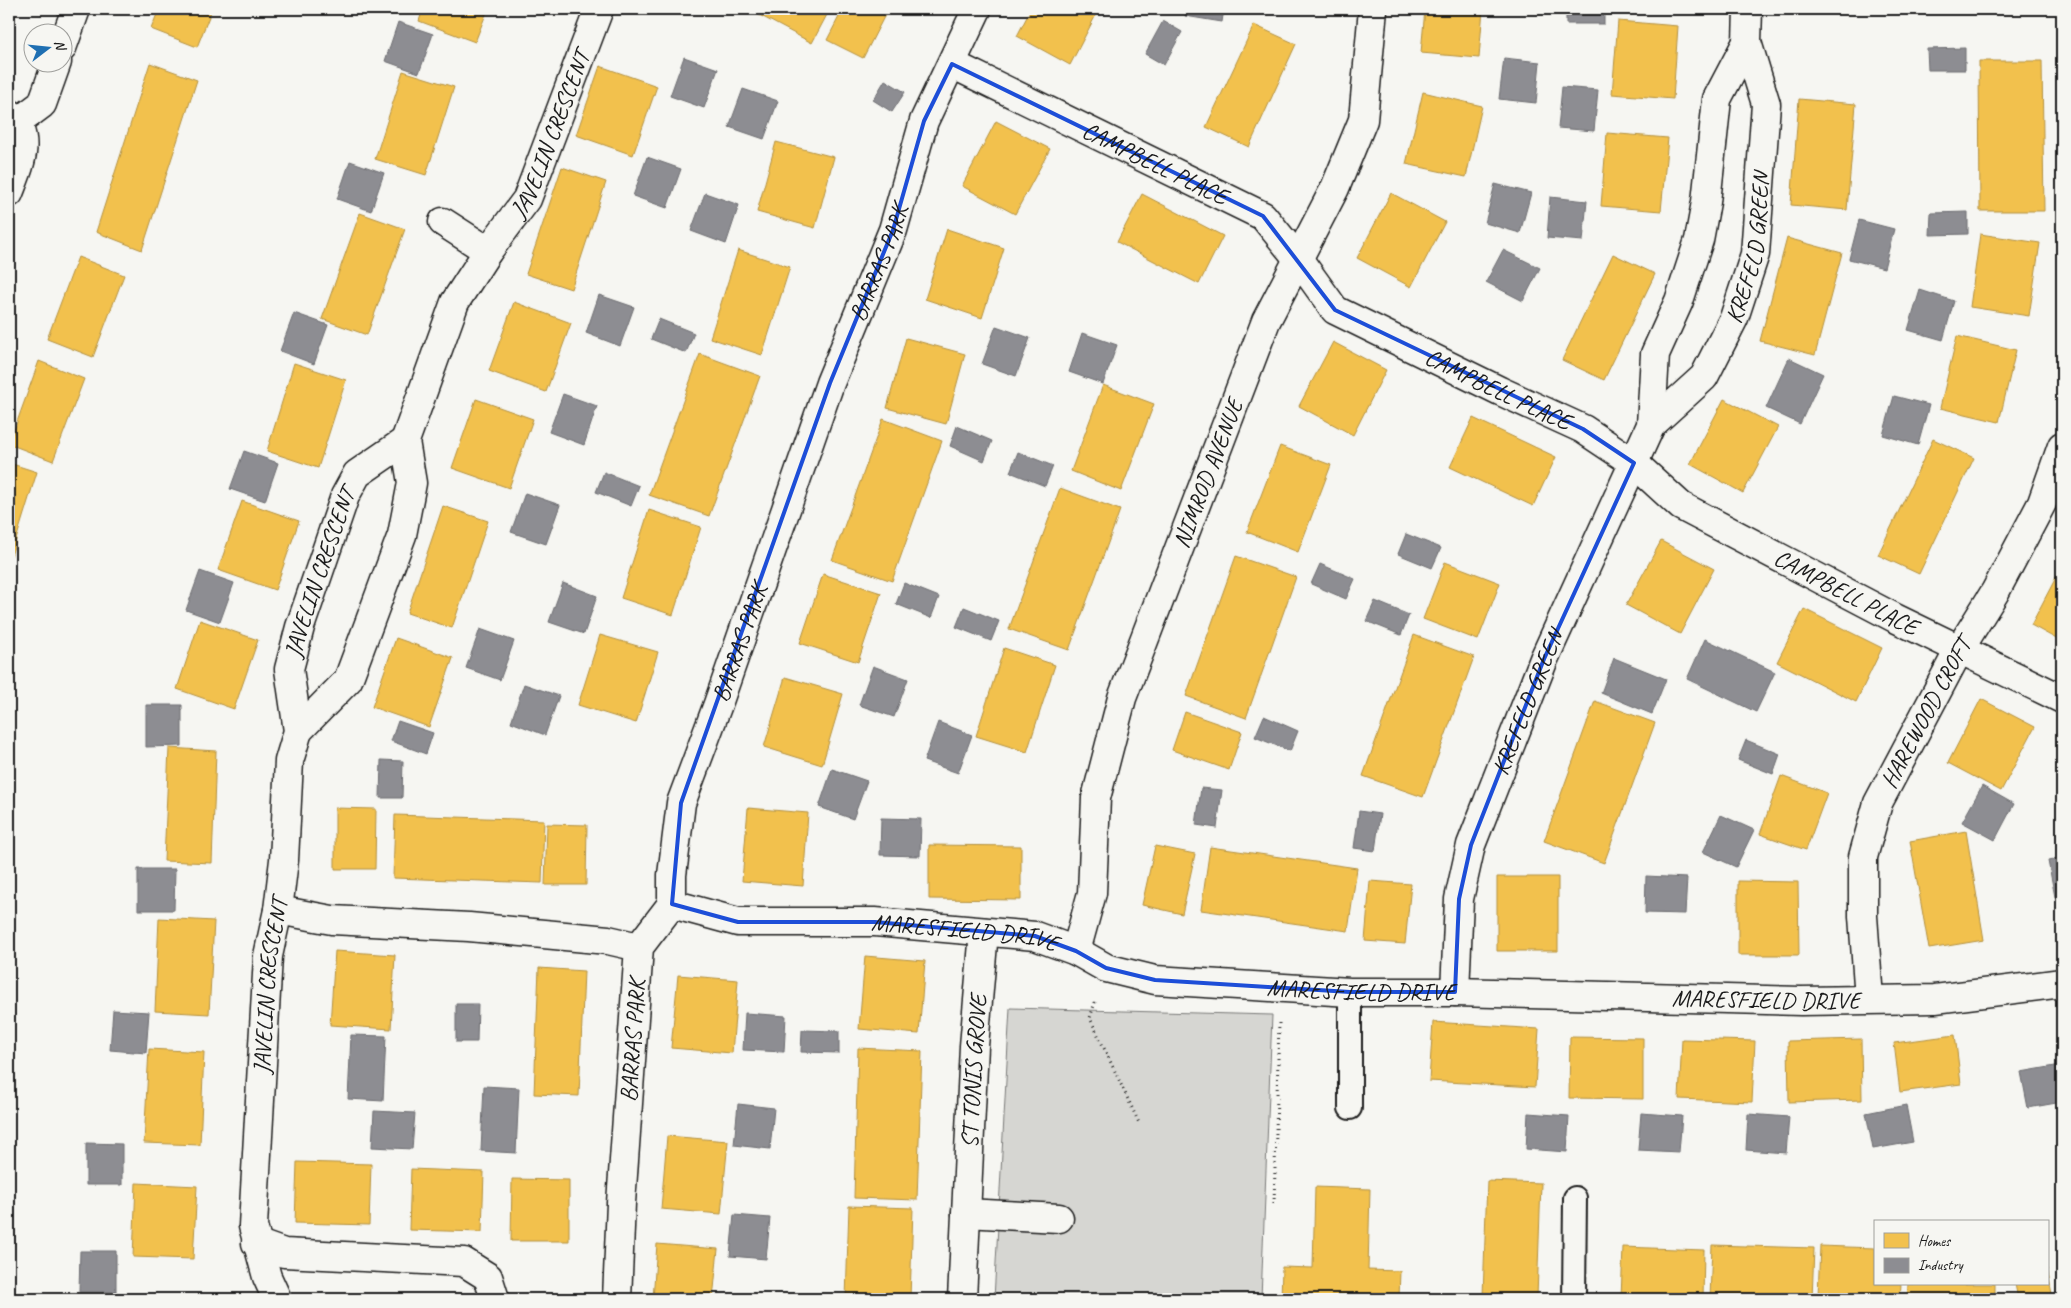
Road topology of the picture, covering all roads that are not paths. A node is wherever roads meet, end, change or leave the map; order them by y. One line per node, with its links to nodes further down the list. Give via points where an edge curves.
1 (76, 9): 6 (street)
2 (599, 9): 13 (street, JAVELIN CRESCENT, via 527,198)
3 (977, 9): 8 (street, BARRAS PARK)
4 (1373, 9): 14 (street, NIMROD AVENUE, via 1363,120 1335,188)
5 (1748, 9): 7 (street, KREFELD GREEN)
6 (71, 22)
7 (1747, 42): 15 (street, KREFELD GREEN, via 1717,99 1699,240 1679,301 1655,354); 15 (street, KREFELD GREEN, via 1766,104 1755,254 1734,318 1704,377)
8 (952, 64): 14 (street, CAMPBELL PLACE, via 1263,216); 22 (street, BARRAS PARK, via 924,121 893,230 830,383 682,803 672,875)
9 (53, 72): 10 (street, via 42,104)
10 (13, 118): 11 (street, via 22,138 22,158)
11 (9, 192)
12 (443, 222): 13 (street)
13 (488, 251): 16 (street, JAVELIN CRESCENT, via 455,302)
14 (1299, 260): 18 (street, CAMPBELL PLACE, via 1335,310 1583,429); 26 (street, NIMROD AVENUE, via 1266,321 1122,698 1096,798 1092,893)
15 (1651, 425): 18 (street, KREFELD GREEN)
16 (405, 441): 21 (street, JAVELIN CRESCENT, via 412,483 402,535 348,680); 21 (street, JAVELIN CRESCENT, via 357,474 345,496 289,669)
17 (2062, 446): 19 (street, HAREWOOD CROFT, via 2042,503)
18 (1634, 463): 19 (street, CAMPBELL PLACE, via 1682,506); 29 (street, KREFELD GREEN, via 1544,660 1471,845 1459,899)
19 (1960, 650): 20 (street, CAMPBELL PLACE); 30 (street, HAREWOOD CROFT, via 1878,803 1863,857)
20 (2062, 699)
21 (298, 732): 23 (street, JAVELIN CRESCENT, via 290,761)
22 (672, 904): 24 (street, MARESFIELD DRIVE, via 738,922 875,922); 25 (street, BARRAS PARK)
23 (278, 910): 25 (street, via 332,920 479,928 608,940); 35 (street, JAVELIN CRESCENT, via 268,956 255,1173 253,1226)
24 (984, 932): 26 (street, MARESFIELD DRIVE, via 1035,936); 33 (street, ST TONIS GROVE, via 974,1046)
25 (639, 948): 38 (street, BARRAS PARK)
26 (1076, 950): 28 (street, MARESFIELD DRIVE, via 1106,968 1155,980)
27 (2062, 983): 30 (street, MARESFIELD DRIVE, via 1935,999)
28 (1350, 992): 29 (street, MARESFIELD DRIVE); 31 (lane)
29 (1455, 992): 30 (street, MARESFIELD DRIVE, via 1801,1001)
30 (1869, 999)
31 (1350, 1108)
32 (1575, 1198): 40 (lane)
33 (966, 1213): 34 (street); 39 (street, ST TONIS GROVE)
34 (1058, 1218)
35 (256, 1243): 36 (street, JAVELIN CRESCENT, via 266,1277); 37 (street, via 284,1253 464,1262 488,1277)
36 (277, 1299)
37 (495, 1299)
38 (616, 1299)
39 (962, 1299)
40 (1574, 1299)

